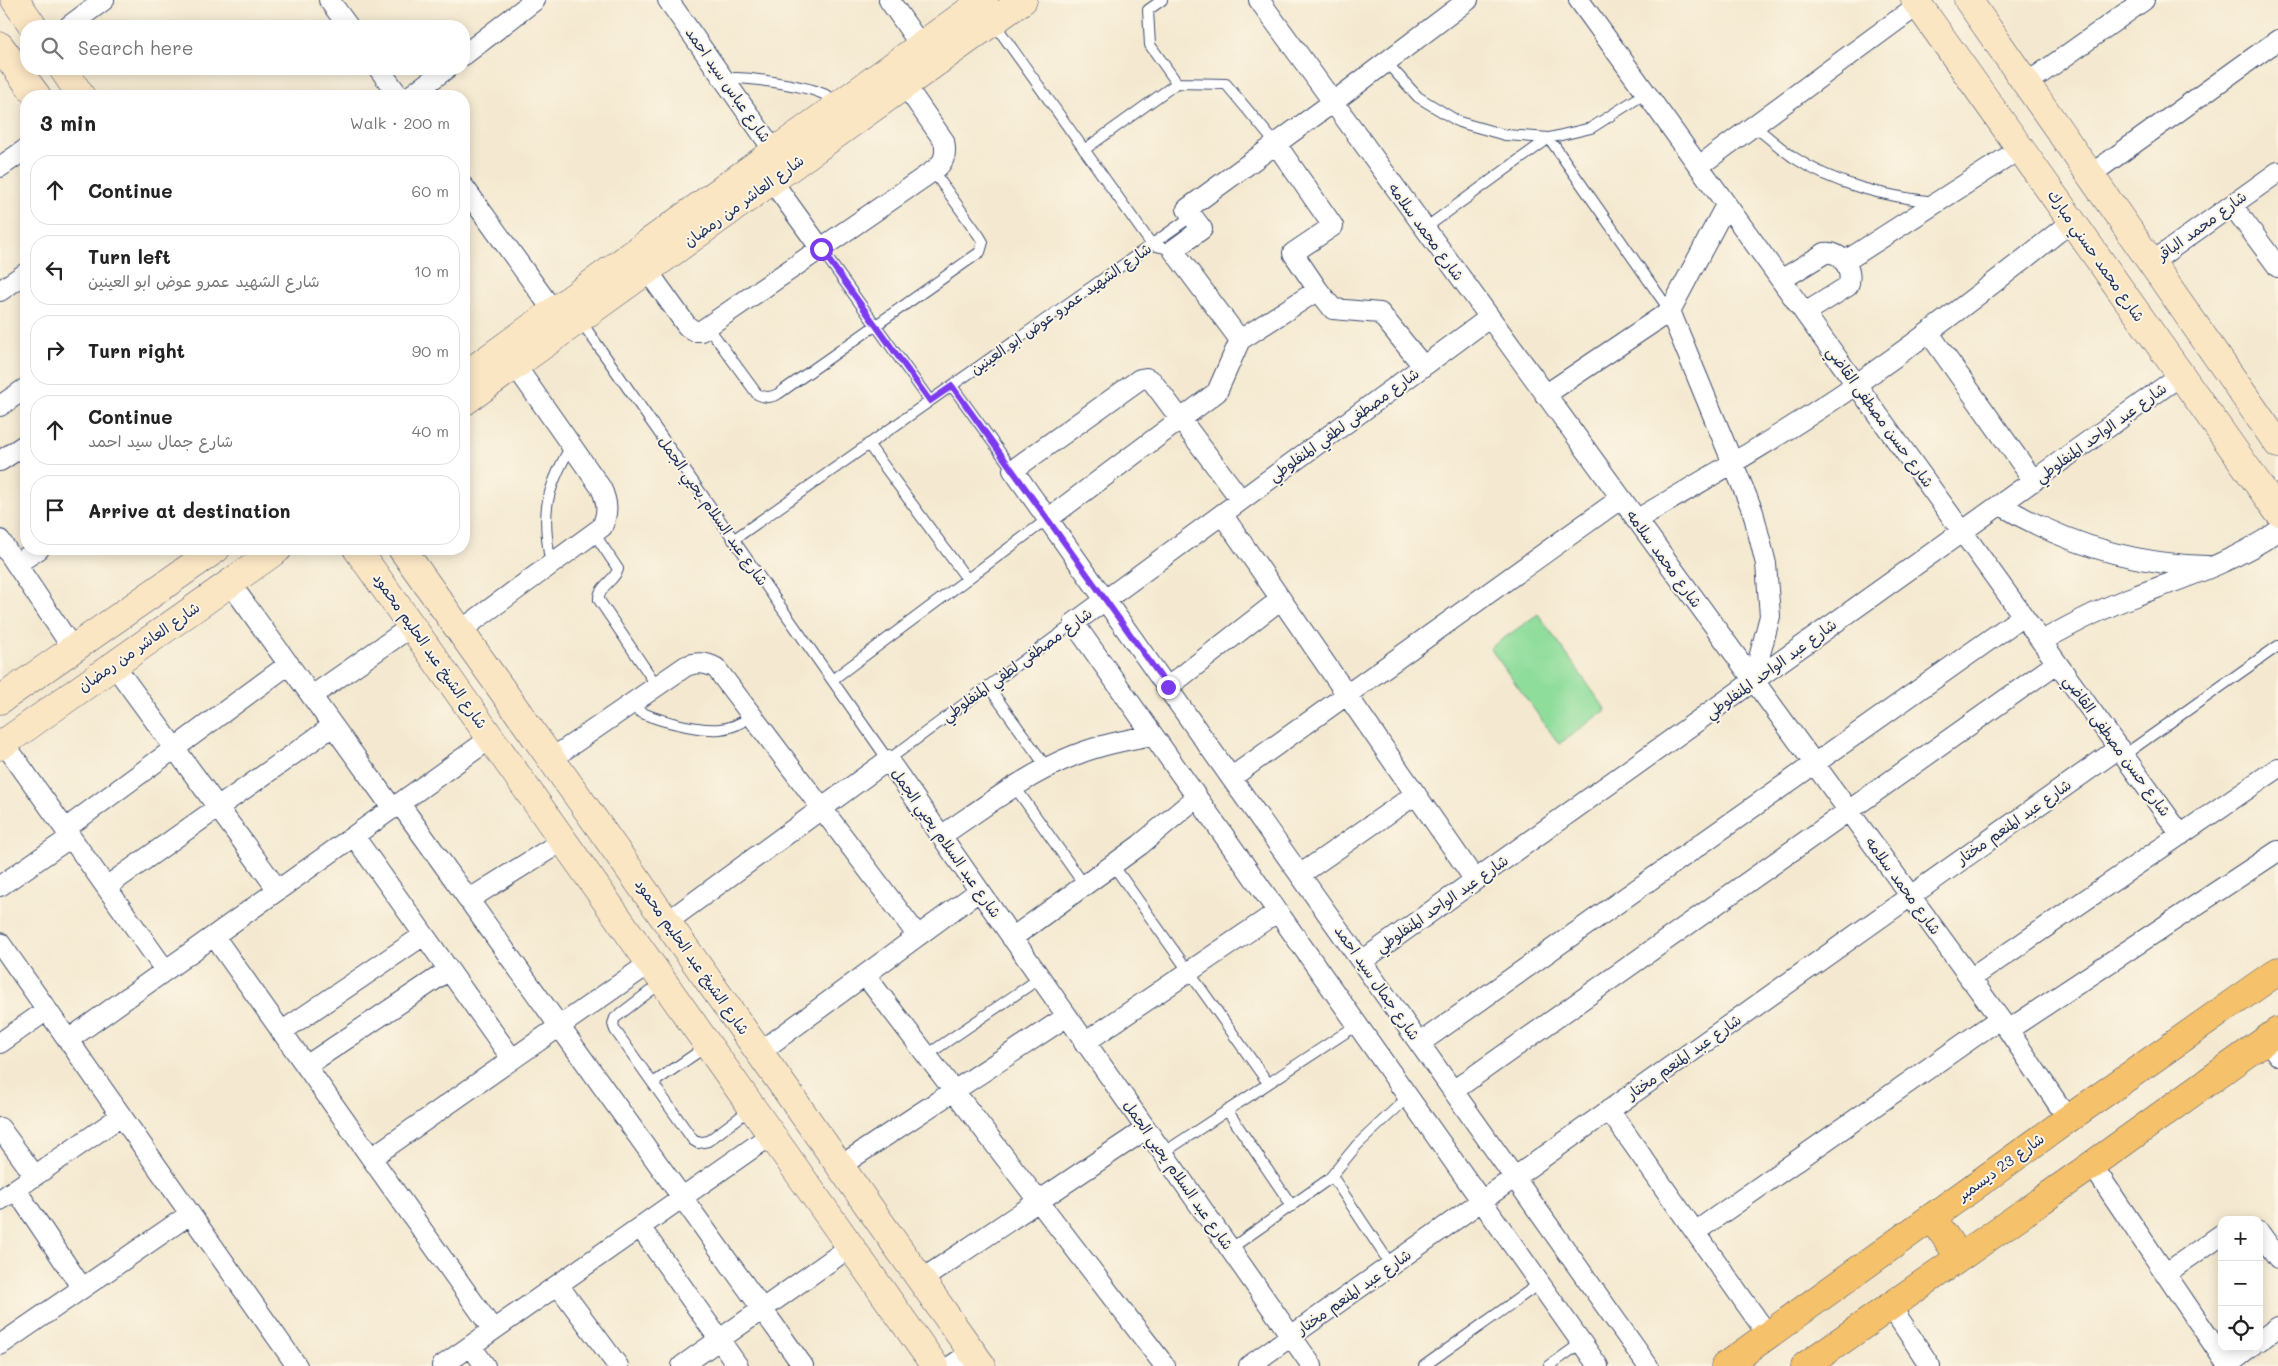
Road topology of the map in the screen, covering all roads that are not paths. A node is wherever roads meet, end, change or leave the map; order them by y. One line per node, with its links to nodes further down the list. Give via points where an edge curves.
1 (16, 0): 16 (street)
2 (104, 0): 17 (street)
3 (329, 0): 18 (street)
4 (535, 0): 22 (street)
5 (668, 0): 29 (street, شارع عباس سيد احمد)
6 (889, 0): 21 (street)
7 (1023, 0): 15 (street, شارع العاشر من رمضان)
8 (1162, 0): 30 (lane, via 1148,10 1150,45)
9 (1259, 0): 38 (street, شارع محمد سلامه)
10 (1468, 0): 23 (street, شارع الشهيد عمرو عوض ابو العينين)
11 (1579, 0): 37 (street, شارع حسن مصطفى القاضي)
12 (1968, 0): 31 (street)
13 (2144, 0): 31 (street)
14 (1916, 3): 40 (street); 43 (street, شارع محمد حسني مبارك)
15 (989, 11): 21 (street, شارع العاشر من رمضان); 32 (street, شارع العاشر من رمضان); 44 (lane)
16 (30, 20)
17 (77, 20)
18 (344, 20)
19 (2278, 40): 51 (street)
20 (0, 46): 24 (street)
21 (921, 46): 39 (street, شارع العاشر من رمضان)
22 (470, 50)
23 (1386, 62): 38 (street, شارع الشهيد عمرو عوض ابو العينين); 41 (lane, via 1418,97 1459,122 1505,135)
24 (20, 73)
25 (21, 75): 33 (street)
26 (66, 75): 34 (street)
27 (383, 75): 35 (street)
28 (438, 75): 36 (street)
29 (724, 79): 39 (lane, via 746,78 816,91); 48 (street, شارع عباس سيد احمد)
30 (1177, 83): 42 (lane, via 1226,84); 44 (lane)
31 (2026, 84): 51 (street)
32 (905, 85): 48 (street, شارع العاشر من رمضان); 49 (street, via 944,141 944,160)
33 (33, 90)
34 (77, 90)
35 (395, 90)
36 (418, 90)
37 (1646, 93): 41 (lane, via 1591,128); 47 (street, شارع حسن مصطفى القاضي)
38 (1332, 103): 42 (street, شارع الشهيد عمرو عوض ابو العينين); 58 (street, شارع محمد سلامه)
39 (839, 106): 48 (street, شارع العاشر من رمضان)
40 (1754, 126): 47 (street); 53 (lane, via 1794,157 1839,180 1887,196)
41 (1549, 138): 58 (lane); 70 (lane)
42 (1276, 144): 56 (street, شارع الشهيد عمرو عوض ابو العينين, via 1187,208); 68 (street, via 1333,226 1292,253)
43 (2020, 149): 53 (street); 57 (street, شارع محمد حسني مبارك)
44 (1084, 150): 59 (lane)
45 (20, 152): 46 (street)
46 (0, 166)
47 (1698, 166): 54 (street, شارع حسن مصطفى القاضي)
48 (778, 168): 60 (street, شارع عباس سيد احمد); 65 (street, شارع العاشر من رمضان); 72 (street, شارع العاشر من رمضان)
49 (933, 171): 60 (street); 74 (lane, via 980,236 983,247)
50 (2278, 172): 55 (street, شارع محمد الباقر)
51 (2090, 175): 63 (street)
52 (470, 194): 72 (street)
53 (1938, 203): 62 (street)
54 (1726, 205): 67 (street, شارع حسن مصطفى القاضي); 70 (street)
55 (2232, 205): 63 (street, شارع محمد الباقر); 64 (street)
56 (1192, 216): 59 (lane, شارع الشهيد عمرو عوض ابو العينين); 61 (street, شارع الشهيد عمرو عوض ابو العينين, via 1202,229)
57 (2072, 221): 76 (street); 81 (street, شارع محمد حسني مبارك)
58 (1424, 229): 73 (street, شارع محمد سلامه)
59 (1152, 245): 61 (lane); 83 (lane, شارع الشهيد عمرو عوض ابو العينين)
60 (821, 249): 74 (lane); 75 (street)
61 (1173, 250): 77 (street, شارع الشهيد عمرو عوض ابو العينين)
62 (1844, 262): 67 (street, via 1833,252 1825,253); 71 (street, via 1850,270 1848,286)
63 (2151, 262): 91 (street)
64 (2278, 267)
65 (647, 270): 72 (street, شارع العاشر من رمضان); 75 (street, via 688,326 694,331)
66 (20, 277): 69 (street)
67 (1781, 280): 71 (street, شارع حسن مصطفى القاضي)
68 (1318, 290): 77 (street); 79 (street, via 1332,309 1380,313)
69 (0, 291)
70 (1670, 311): 85 (street); 95 (street)
71 (1805, 313): 82 (street, شارع حسن مصطفى القاضي)
72 (567, 315): 78 (street, شارع العاشر من رمضان); 80 (street, شارع العاشر من رمضان); 109 (lane, شارع عبد السلام يحيي الجمل)
73 (1489, 318): 79 (street, شارع مصطفى لطفي المنفلوطي); 85 (street, شارع محمد سلامه)
74 (875, 325): 75 (lane, via 771,398 757,394); 87 (lane)
75 (708, 327)
76 (1929, 333): 82 (street); 97 (street)
77 (1240, 340): 89 (street, via 1217,392)
78 (515, 365): 86 (street, شارع العاشر من رمضان); 92 (street)
79 (1423, 366): 99 (street, شارع مصطفى لطفي المنفلوطي)
80 (470, 372)
81 (2181, 376): 97 (street, شارع عبد الواحد المنفلوطي); 101 (street, شارع محمد حسني مبارك)
82 (1856, 384): 95 (street); 105 (street, شارع حسن مصطفى القاضي)
83 (952, 386): 87 (lane, شارع الشهيد عمرو عوض ابو العينين); 96 (lane)
84 (20, 392): 88 (street)
85 (1545, 395): 98 (street, شارع محمد سلامه)
86 (470, 398)
87 (930, 401): 90 (lane, شارع الشهيد عمرو عوض ابو العينين)
88 (0, 406)
89 (1180, 420): 96 (street, via 1152,381 1140,379); 99 (street); 103 (street)
90 (868, 444): 109 (lane, شارع الشهيد عمرو عوض ابو العينين); 118 (lane)
91 (2278, 444)
92 (572, 446): 107 (street, via 606,498 606,518 602,528); 116 (lane, via 556,473 547,503 545,534)
93 (20, 448): 94 (street)
94 (0, 461)
95 (1732, 464): 104 (street); 133 (street, via 1753,512 1766,564 1770,616)
96 (1013, 470): 103 (street, شارع جمال سيد احمد)
97 (2034, 481): 100 (street, شارع عبد الواحد المنفلوطي)
98 (1620, 499): 104 (street, شارع محمد سلامه); 137 (street)
99 (1240, 500): 102 (street, شارع مصطفى لطفي المنفلوطي)
100 (2001, 505): 105 (street, شارع عبد الواحد المنفلوطي); 117 (street, via 2063,538 2101,551 2149,562)
101 (2276, 505)
102 (1222, 514): 120 (street, شارع مصطفى لطفي المنفلوطي); 121 (street)
103 (1049, 518): 118 (lane); 120 (street, شارع جمال سيد احمد)
104 (1636, 520): 133 (street, شارع محمد سلامه)
105 (1963, 532): 122 (street, شارع حسن مصطفى القاضي); 133 (street, شارع عبد الواحد المنفلوطي)
106 (2278, 532): 117 (street)
107 (594, 533): 116 (street); 134 (lane, via 618,569 600,593 599,600)
108 (0, 540): 115 (street)
109 (733, 540): 132 (lane, شارع عبد السلام يحيي الجمل)
110 (30, 555): 115 (street)
111 (207, 555): 128 (street)
112 (270, 555): 119 (street, شارع العاشر من رمضان)
113 (361, 555): 124 (street, شارع الشيخ عبد الحليم محمود)
114 (406, 555): 125 (street, شارع الشيخ عبد الحليم محمود)
115 (16, 564): 128 (street)
116 (551, 565): 125 (street)
117 (2218, 566): 126 (street, via 2104,608)
118 (967, 579): 132 (lane)
119 (230, 583): 130 (street); 131 (street, شارع العاشر من رمضان)
120 (1106, 599): 123 (street, شارع مصطفى لطفي المنفلوطي); 136 (street, شارع جمال سيد احمد)
121 (1280, 599): 136 (street); 137 (street)
122 (2024, 616): 126 (street, شارع حسن مصطفى القاضي); 150 (street)
123 (1074, 623): 135 (lane, شارع مصطفى لطفي المنفلوطي); 143 (street)
124 (412, 626): 138 (street); 144 (street, شارع الشيخ عبد الحليم محمود)
125 (460, 631): 148 (street, شارع الشيخ عبد الحليم محمود)
126 (2042, 641): 129 (street, شارع حسن مصطفى القاضي)
127 (2278, 646): 147 (lane, شارع عبد المنعم مختار)
128 (74, 649): 139 (street)
129 (2057, 663): 147 (street, شارع حسن مصطفى القاضي); 160 (street)
130 (289, 664): 138 (street); 146 (street)
131 (114, 665): 145 (street, شارع العاشر من رمضان); 146 (street)
132 (832, 680): 149 (lane, شارع عبد السلام يحيي الجمل)
133 (1753, 682): 150 (street, شارع محمد سلامه); 170 (street, شارع عبد الواحد المنفلوطي)
134 (657, 686): 140 (street); 141 (street, via 693,663 709,664 716,668)
135 (988, 686): 149 (lane, شارع مصطفى لطفي المنفلوطي); 151 (lane)
136 (1168, 687): 153 (street, شارع جمال سيد احمد)
137 (1347, 695): 153 (street); 155 (street)
138 (312, 696): 142 (street)
139 (0, 700)
140 (630, 704): 141 (lane, via 648,717 707,729 730,728); 148 (street)
141 (752, 716): 159 (street)
142 (334, 726): 157 (street); 158 (street)
143 (1153, 735): 151 (street, via 1116,742); 156 (street)
144 (491, 738): 157 (street); 166 (street, شارع الشيخ عبد الحليم محمود)
145 (2, 745): 162 (street)
146 (175, 748): 158 (street); 162 (street)
147 (2121, 751): 163 (street, شارع حسن مصطفى القاضي); 176 (street, شارع عبد المنعم مختار)
148 (551, 759): 161 (street, شارع الشيخ عبد الحليم محمود)
149 (888, 760): 159 (street, شارع مصطفى لطفي المنفلوطي); 165 (street, شارع عبد السلام يحيي الجمل)
150 (1814, 764): 160 (street, شارع محمد سلامه); 204 (street)
151 (1046, 768): 154 (street)
152 (2278, 768): 163 (street)
153 (1232, 778): 169 (street, شارع جمال سيد احمد)
154 (1016, 787): 165 (street); 173 (lane)
155 (1416, 794): 169 (street); 170 (street)
156 (1197, 797): 168 (street); 178 (street)
157 (396, 806): 164 (street); 177 (street)
158 (218, 808): 172 (street); 174 (street)
159 (822, 808): 179 (street, شارع مصطفى لطفي المنفلوطي); 182 (street)
160 (1848, 811): 176 (street, شارع محمد سلامه); 213 (street)
161 (595, 821): 166 (street); 179 (street, شارع الشيخ عبد الحليم محمود)
162 (68, 833): 171 (street); 172 (street)
163 (2181, 835): 193 (street)
164 (354, 836): 174 (street); 180 (street)
165 (941, 836): 175 (street, شارع عبد السلام يحيي الجمل)
166 (564, 840): 177 (street); 190 (street, شارع الشيخ عبد الحليم محمود)
167 (2278, 851): 197 (street)
168 (1113, 865): 173 (street); 188 (lane)
169 (1301, 874): 185 (street, شارع جمال سيد احمد)
170 (1475, 880): 185 (street, شارع عبد الواحد المنفلوطي)
171 (0, 886)
172 (106, 886): 186 (street)
173 (1085, 886): 183 (street)
174 (278, 890): 181 (street)
175 (979, 891): 182 (street); 183 (street, شارع عبد السلام يحيي الجمل)
176 (1910, 896): 193 (street, شارع محمد سلامه); 217 (street, شارع عبد المنعم مختار)
177 (468, 900): 198 (street)
178 (1277, 912): 188 (street); 196 (street)
179 (667, 922): 206 (street, شارع الشيخ عبد الحليم محمود)
180 (424, 935): 187 (street); 199 (street)
181 (214, 936): 186 (street); 199 (street)
182 (918, 936): 191 (street)
183 (1012, 938): 192 (street, شارع عبد السلام يحيي الجمل)
184 (0, 943): 194 (street)
185 (1362, 961): 204 (street, شارع جمال سيد احمد)
186 (165, 970): 200 (street)
187 (449, 970): 208 (street); 209 (street)
188 (1189, 971): 203 (street); 211 (lane)
189 (2278, 971): 219 (main road, شارع 23 ديسمبر)
190 (656, 972): 198 (street); 205 (street, شارع الشيخ عبد الحليم محمود); 210 (lane, via 612,1024)
191 (865, 975): 206 (street); 207 (street)
192 (1040, 978): 195 (street, شارع عبد السلام يحيي الجمل); 207 (lane)
193 (1970, 979): 197 (street, شارع محمد سلامه)
194 (47, 1010): 200 (street); 202 (street)
195 (1066, 1017): 203 (street, شارع عبد السلام يحيي الجمل); 212 (street)
196 (1357, 1024): 211 (lane); 214 (street)
197 (2003, 1025): 219 (street, شارع محمد سلامه); 238 (street)
198 (559, 1026): 208 (street); 231 (street)
199 (282, 1032): 209 (street)
200 (68, 1040): 218 (street)
201 (2274, 1041): 225 (main road)
202 (0, 1043)
203 (1084, 1043): 221 (street, شارع عبد السلام يحيي الجمل)
204 (1420, 1043): 213 (street, شارع جمال سيد احمد)
205 (708, 1045): 210 (lane); 215 (street, شارع الشيخ عبد الحليم محمود)
206 (760, 1052): 226 (street, شارع الشيخ عبد الحليم محمود)
207 (927, 1055): 212 (street)
208 (512, 1059): 224 (street)
209 (306, 1066): 224 (street)
210 (653, 1083): 215 (lane, via 698,1143 708,1141)
211 (1268, 1083): 216 (lane)
212 (954, 1091): 226 (street); 232 (street)
213 (1453, 1091): 229 (street, شارع جمال سيد احمد)
214 (1408, 1097): 228 (lane, via 1351,1150); 233 (street)
215 (752, 1108): 222 (street, شارع الشيخ عبد الحليم محمود)
216 (1227, 1110): 223 (lane); 234 (lane)
217 (1608, 1110): 229 (street, شارع عبد المنعم مختار); 238 (street)
218 (121, 1116): 227 (street); 235 (street)
219 (2068, 1119): 236 (main road, شارع 23 ديسمبر)
220 (0, 1128): 227 (street)
221 (1146, 1129): 223 (street, شارع عبد السلام يحيي الجمل); 232 (street)
222 (771, 1135): 231 (street); 241 (street, شارع الشيخ عبد الحليم محمود)
223 (1163, 1153): 242 (street, شارع عبد السلام يحيي الجمل)
224 (371, 1158): 254 (street)
225 (2092, 1165): 243 (main road); 246 (street)
226 (840, 1166): 247 (street, شارع الشيخ عبد الحليم محمود)
227 (35, 1176): 230 (street)
228 (1332, 1176): 234 (lane); 245 (lane)
229 (1515, 1177): 233 (street, شارع عبد المنعم مختار); 278 (street, شارع جمال سيد احمد)
230 (5, 1194): 250 (street)
231 (682, 1198): 237 (street); 252 (street)
232 (1038, 1200): 247 (street); 272 (street)
233 (1481, 1201): 245 (street, شارع عبد المنعم مختار); 248 (street)
234 (1292, 1206): 242 (lane)
235 (190, 1214): 250 (street); 264 (street)
236 (1932, 1217): 243 (main road); 255 (main road, شارع 23 ديسمبر)
237 (640, 1227): 249 (street); 258 (street)
238 (1695, 1232): 255 (street)
239 (2218, 1237): 246 (street)
240 (2263, 1237): 244 (street)
241 (850, 1247): 252 (street); 271 (street, شارع الشيخ عبد الحليم محمود)
242 (1230, 1249): 256 (street, شارع عبد السلام يحيي الجمل)
243 (1959, 1257): 251 (main road)
244 (2278, 1258)
245 (1391, 1265): 256 (street, شارع عبد المنعم مختار)
246 (2165, 1274): 282 (street)
247 (921, 1280): 263 (street, شارع الشيخ عبد الحليم محمود)
248 (1539, 1284): 259 (street); 275 (lane)
249 (558, 1285): 254 (street); 267 (street)
250 (82, 1288): 260 (street)
251 (1890, 1305): 280 (main road); 281 (street)
252 (762, 1309): 258 (street); 270 (street)
253 (2278, 1327): 257 (street)
254 (493, 1330): 261 (street)
255 (1768, 1335): 279 (main road, شارع 23 ديسمبر)
256 (1291, 1336): 273 (street, شارع عبد المنعم مختار); 274 (street, شارع عبد السلام يحيي الجمل)
257 (2263, 1338)
258 (719, 1340): 268 (street); 269 (street)
259 (1581, 1343): 276 (lane); 277 (street)
260 (0, 1344)
261 (471, 1346): 265 (street); 266 (street)
262 (2246, 1351): 282 (street)
263 (968, 1361)
264 (297, 1366)
265 (442, 1366)
266 (485, 1366)
267 (618, 1366)
268 (682, 1366)
269 (738, 1366)
270 (803, 1366)
271 (935, 1366)
272 (1165, 1366)
273 (1249, 1366)
274 (1312, 1366)
275 (1424, 1366)
276 (1549, 1366)
277 (1598, 1366)
278 (1648, 1366)
279 (1725, 1366)
280 (1805, 1366)
281 (1930, 1366)
282 (2228, 1366)

